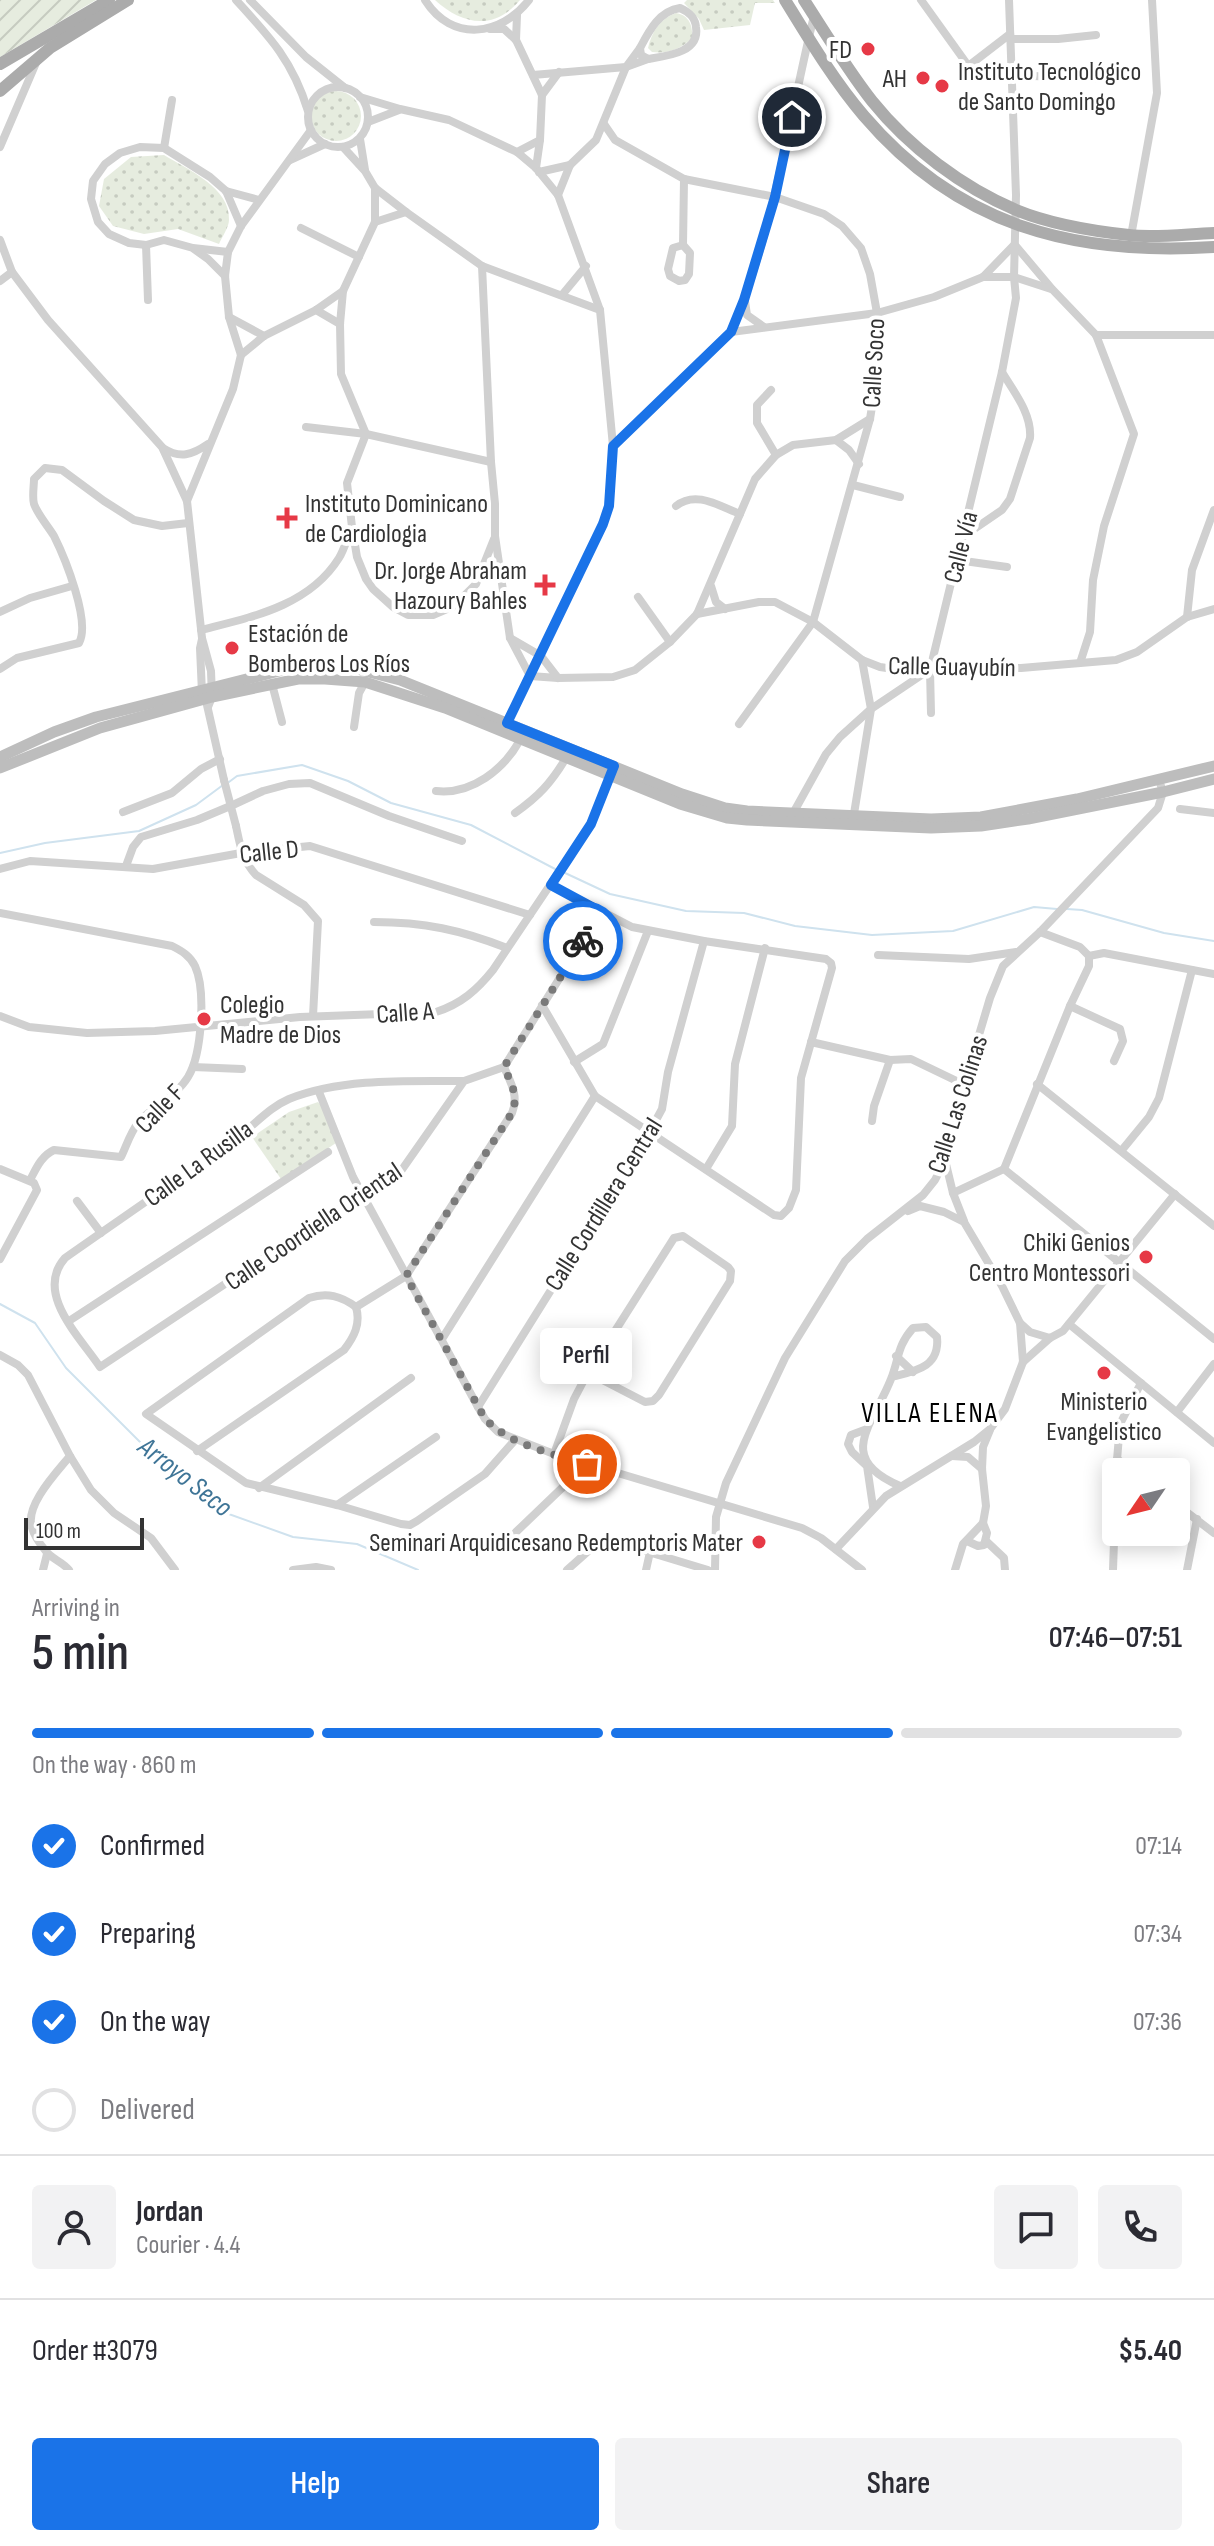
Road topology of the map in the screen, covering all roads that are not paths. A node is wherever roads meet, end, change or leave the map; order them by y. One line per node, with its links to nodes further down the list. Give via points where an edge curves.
1 (109, 0): 22 (main road)
2 (128, 0): 20 (main road)
3 (236, 0): 34 (street, via 282,51)
4 (250, 0): 28 (street, via 306,57)
5 (425, 0): 14 (street, via 449,23)
6 (529, 0): 12 (street)
7 (785, 0): 17 (main road)
8 (804, 0): 13 (main road)
9 (921, 0): 16 (street, via 967,64)
10 (1009, 0): 16 (street, Calle Vía)
11 (1152, 0): 64 (street, via 1157,93)
12 (517, 15): 14 (street); 18 (street)
13 (814, 15): 17 (street); 57 (main road, via 890,122 942,167)
14 (490, 29): 18 (street, via 504,29)
15 (1096, 35): 16 (street)
16 (1010, 37): 26 (street, Calle Vía)
17 (808, 38): 55 (street); 60 (main road, via 863,115 899,152 967,202)
18 (516, 40): 25 (street)
19 (640, 48): 21 (street); 21 (street, via 667,11 680,8 693,18 697,33 689,47); 23 (street)
20 (38, 58): 29 (main road); 43 (street)
21 (648, 59): 23 (street)
22 (0, 64)
23 (626, 67): 24 (street); 36 (street)
24 (559, 72): 25 (street); 30 (street)
25 (533, 75): 30 (street)
26 (1011, 75): 27 (street); 57 (street, Calle Vía)
27 (1104, 79)
28 (346, 88): 31 (street); 34 (street, via 319,95)
29 (0, 91)
30 (542, 95): 39 (street)
31 (360, 97): 33 (street); 35 (street)
32 (172, 100): 45 (street)
33 (400, 109): 35 (street); 46 (street, via 449,120)
34 (308, 112): 37 (street)
35 (368, 122): 38 (street)
36 (604, 124): 40 (street); 41 (street, Calle Soco)
37 (311, 130): 42 (street); 47 (street)
38 (360, 139): 44 (street); 50 (street)
39 (540, 140): 46 (street); 49 (street)
40 (596, 140): 41 (street, Calle Soco); 48 (street)
41 (615, 140): 51 (street, Calle Soco)
42 (325, 144): 44 (street); 47 (street)
43 (0, 147)
44 (343, 147): 50 (street)
45 (164, 148): 53 (street); 67 (street, via 120,153 93,181 91,199 98,222 109,234)
46 (517, 152): 49 (street)
47 (290, 160): 56 (street)
48 (570, 165): 49 (street); 54 (street)
49 (537, 170): 54 (street)
50 (365, 171): 52 (street)
51 (684, 179): 55 (street, Calle Soco); 68 (street)
52 (375, 188): 58 (street); 59 (street)
53 (226, 191): 56 (street); 61 (street)
54 (558, 195): 74 (street)
55 (775, 197): 84 (street); 87 (street, Calle Soco, via 842,226 861,248)
56 (259, 200): 61 (street)
57 (1017, 210): 60 (street, Calle Vía); 64 (main road)
58 (406, 212): 59 (street); 73 (street)
59 (375, 222): 72 (street)
60 (1015, 224): 66 (street, Calle Vía); 69 (main road, via 1110,247)
61 (241, 226): 71 (street)
62 (301, 228): 72 (street)
63 (1214, 233): 64 (main road)
64 (1131, 236)
65 (0, 240): 75 (street)
66 (1014, 244): 77 (street); 78 (street, Calle Vía); 80 (street)
67 (146, 245): 70 (street, via 164,240); 83 (street)
68 (683, 245)
69 (1214, 247)
70 (193, 248): 71 (street); 76 (street)
71 (228, 252): 76 (street)
72 (359, 257): 81 (street)
73 (482, 266): 82 (street); 106 (street)
74 (586, 266): 82 (street); 86 (street)
75 (12, 272): 79 (street); 104 (street)
76 (225, 276): 88 (street)
77 (983, 277): 78 (street); 87 (street)
78 (1014, 277): 80 (street); 96 (street, Calle Vía, via 1016,298)
79 (0, 281)
80 (1052, 289): 92 (street)
81 (343, 291): 85 (street); 89 (street)
82 (562, 295): 86 (street)
83 (148, 300)
84 (744, 300): 90 (street, via 747,315); 91 (street)
85 (316, 310): 89 (street); 94 (street)
86 (600, 310): 103 (street)
87 (877, 313): 90 (street); 98 (street, Calle Soco, via 878,369)
88 (229, 317): 94 (street); 95 (street)
89 (340, 324): 100 (street, via 341,374)
90 (764, 327): 91 (street)
91 (731, 332): 103 (street)
92 (1096, 335): 93 (street); 136 (street, via 1134,434 1104,526 1090,632)
93 (1214, 335)
94 (264, 336): 95 (street)
95 (241, 355): 102 (street)
96 (1002, 372): 117 (street, Calle Vía); 117 (street, via 1028,417 1030,438 1010,499)
97 (771, 390): 105 (street, via 757,405 757,423)
98 (870, 419): 101 (street); 107 (street, Calle Soco)
99 (306, 427): 100 (street)
100 (366, 434): 106 (street); 115 (street, via 347,483)
101 (836, 440): 105 (street, via 793,445); 107 (street)
102 (209, 444): 104 (street, via 190,454 172,454); 110 (street)
103 (613, 446): 134 (street, via 603,524)
104 (162, 447): 110 (street)
105 (776, 455): 113 (street, via 755,479)
106 (491, 462): 116 (street)
107 (859, 464): 108 (street, Calle Soco)
108 (853, 485): 109 (street); 130 (street, Calle Soco)
109 (900, 497)
110 (187, 501): 114 (street)
111 (676, 506): 113 (street, via 694,497)
112 (1214, 510): 129 (street, via 1192,570)
113 (740, 514): 122 (street)
114 (188, 523): 123 (street, via 162,526 134,520 62,470 45,468 34,479 34,503 55,538); 131 (street)
115 (352, 527): 118 (street); 119 (street)
116 (495, 536): 118 (street, via 476,584 454,606 433,615 408,615 393,607 373,589); 132 (street)
117 (963, 537): 120 (street, Calle Vía)
118 (357, 557): 119 (street)
119 (339, 558): 131 (street, via 324,577 286,605)
120 (957, 560): 121 (street); 138 (street, Calle Vía)
121 (1007, 567)
122 (711, 585): 125 (street, via 716,602); 128 (street)
123 (72, 586): 127 (street); 137 (street, via 84,635 79,643 17,658)
124 (638, 597): 133 (street)
125 (725, 609): 128 (street, Calle Guayubín); 130 (street, Calle Guayubín, via 775,602)
126 (1214, 609): 129 (street, Calle Guayubín)
127 (0, 612)
128 (697, 614): 133 (street)
129 (1187, 617): 136 (street, Calle Guayubín, via 1137,652)
130 (813, 622): 135 (street, Calle Guayubín); 147 (street, Calle Soco)
131 (202, 634): 143 (street, via 209,656)
132 (510, 638): 134 (street); 139 (street)
133 (670, 642): 140 (street, via 635,670 613,677)
134 (541, 656): 139 (street); 140 (street)
135 (862, 660): 138 (street, Calle Guayubín, via 900,670); 144 (street)
136 (1080, 663): 138 (street, Calle Guayubín)
137 (0, 669)
138 (930, 670): 144 (street); 145 (street, Calle Vía)
139 (530, 676): 140 (street); 149 (street)
140 (558, 678)
141 (365, 682): 142 (main road); 148 (street); 149 (main road)
142 (272, 684): 143 (main road); 146 (street)
143 (208, 696): 149 (main road, via 287,669 335,666 418,686); 151 (main road, via 85,721); 153 (street); 155 (main road, via 100,728)
144 (871, 709): 164 (street, via 826,754); 165 (street)
145 (931, 713)
146 (282, 722)
147 (739, 724)
148 (354, 727)
149 (504, 728): 150 (main road); 156 (main road)
150 (520, 740): 152 (main road); 159 (street, via 506,763 488,777 448,792)
151 (0, 757)
152 (566, 758): 156 (main road); 162 (street, via 538,797)
153 (220, 759): 161 (street, via 172,793); 167 (street, bridge)
154 (1214, 766): 158 (main road)
155 (0, 768)
156 (612, 771): 164 (main road, via 725,808); 170 (street, Calle A, via 591,824)
157 (1214, 779): 158 (main road)
158 (1161, 786): 165 (main road, via 981,817); 176 (street, Calle Las Colinas, via 1158,808)
159 (436, 791)
160 (1180, 809): 163 (street)
161 (123, 812)
162 (515, 813)
163 (1214, 813)
164 (790, 818): 165 (main road)
165 (854, 820)
166 (462, 841): 168 (street, via 310,783 289,784 141,837)
167 (241, 853): 168 (street, Calle D, via 153,869); 173 (street, Calle D, via 310,846); 188 (street, via 256,875 309,909 318,921)
168 (126, 866): 169 (street, Calle D, via 30,861)
169 (0, 869)
170 (551, 885): 171 (street); 173 (street, Calle A)
171 (601, 912): 175 (street); 185 (street)
172 (0, 913): 189 (street, Calle F, via 183,952 196,969)
173 (530, 915): 178 (street, Calle A)
174 (374, 922): 178 (street, via 447,927)
175 (648, 931): 177 (street); 193 (street, via 603,1044)
176 (1040, 932): 180 (street, Calle Las Colinas); 182 (street, via 1080,947)
177 (704, 941): 179 (street); 203 (street, Calle Cordillera Central, via 662,1109)
178 (507, 948): 188 (street, Calle A, via 481,985 454,1006 436,1012)
179 (765, 948): 190 (street, via 831,963); 208 (street, via 735,1064 732,1126)
180 (1016, 952): 181 (street, via 969,959); 199 (street, Calle Las Colinas, via 996,981)
181 (878, 955)
182 (1089, 956): 183 (street, via 1104,953); 186 (street)
183 (1192, 970): 184 (street); 204 (street, via 1159,1098)
184 (1214, 974)
185 (542, 1005): 193 (street); 195 (street)
186 (1070, 1006): 192 (street, via 1120,1029 1123,1041); 198 (street)
187 (0, 1016): 189 (street, Calle A, via 29,1027 87,1033)
188 (313, 1016): 189 (street, Calle A)
189 (202, 1027): 194 (street, Calle F)
190 (811, 1042): 191 (street); 208 (street, via 801,1078 796,1190 789,1208 774,1215)
191 (890, 1060): 199 (street, via 911,1059); 202 (street)
192 (1114, 1061)
193 (574, 1062): 201 (street)
194 (193, 1067): 196 (street); 211 (street, Calle F, via 178,1089 138,1122 121,1157 54,1150 41,1159)
195 (504, 1067): 197 (street); 222 (street, via 515,1092 512,1113)
196 (242, 1069)
197 (464, 1081): 200 (street, Calle La Rusilla, via 384,1081); 212 (street, Calle Coordiella Oriental, via 401,1171)
198 (1037, 1084): 204 (street); 209 (street)
199 (965, 1085): 206 (street, Calle Las Colinas)
200 (319, 1092): 212 (street); 219 (street, Calle La Rusilla, via 277,1105)
201 (595, 1096): 203 (street); 228 (street)
202 (872, 1121)
203 (649, 1133): 208 (street); 240 (street, Calle Cordillera Central)
204 (1122, 1150): 214 (street)
205 (328, 1152): 224 (street)
206 (945, 1160): 213 (street); 216 (street, Calle Las Colinas, via 923,1195)
207 (2, 1169): 210 (street); 211 (street)
208 (706, 1169)
209 (1004, 1169): 213 (street); 221 (street)
210 (0, 1180)
211 (33, 1183): 220 (street, via 36,1193)
212 (362, 1193): 222 (street); 234 (street, Calle Coordiella Oriental)
213 (953, 1193): 217 (street)
214 (1175, 1194): 218 (street); 221 (street)
215 (77, 1201): 219 (street)
216 (900, 1215): 217 (street, via 920,1206); 257 (street, Calle Las Colinas, via 867,1239 831,1282 785,1358)
217 (964, 1222): 225 (street)
218 (1214, 1226)
219 (101, 1233): 224 (street, Calle La Rusilla, via 57,1267 55,1300)
220 (0, 1259)
221 (1118, 1262): 226 (street); 229 (street)
222 (406, 1276): 223 (street); 228 (street)
223 (356, 1307): 247 (street, via 355,1332 344,1350); 247 (street, via 331,1295 309,1298 146,1414)
224 (69, 1321): 234 (street, Calle La Rusilla)
225 (1020, 1323): 227 (street); 232 (street)
226 (1069, 1324): 227 (street); 239 (street)
227 (1050, 1338): 232 (street)
228 (442, 1339): 240 (street)
229 (1214, 1339)
230 (0, 1355): 249 (street, via 28,1375)
231 (896, 1356): 235 (street); 235 (street, via 913,1328 926,1327 937,1337 934,1359); 237 (street)
232 (1023, 1362): 243 (street, via 1005,1409)
233 (1214, 1364): 241 (street)
234 (100, 1367)
235 (913, 1372): 237 (street)
236 (589, 1373): 236 (street, via 674,1238 683,1236 731,1271 730,1281 653,1401 645,1402); 248 (street)
237 (892, 1377): 242 (street)
238 (411, 1378): 256 (street)
239 (1141, 1383): 241 (street); 251 (street, via 1120,1424)
240 (478, 1407): 245 (street, via 498,1432)
241 (1177, 1412): 246 (street)
242 (867, 1429): 253 (street); 253 (street, via 851,1435 848,1444)
243 (990, 1429): 250 (street); 254 (street)
244 (436, 1437): 258 (street)
245 (515, 1440): 248 (street); 258 (street, via 485,1474 410,1525)
246 (1214, 1443)
247 (197, 1451): 256 (street)
248 (554, 1454): 252 (street)
249 (70, 1456): 270 (street, via 33,1509 32,1528); 273 (street, via 101,1503 151,1538)
250 (951, 1456): 254 (street, via 968,1457); 255 (street)
251 (1117, 1458)
252 (587, 1464): 257 (street); 263 (street)
253 (867, 1466): 255 (street); 259 (street)
254 (982, 1469): 262 (street)
255 (900, 1486): 259 (street)
256 (259, 1488): 258 (street)
257 (719, 1503): 268 (street, via 802,1528); 279 (street, Calle Las Colinas)
258 (337, 1505)
259 (873, 1507): 268 (street)
260 (1190, 1514): 261 (street)
261 (1197, 1519): 264 (street); 284 (street)
262 (983, 1523): 265 (street); 266 (street)
263 (516, 1532)
264 (1214, 1533)
265 (967, 1541): 266 (street, via 978,1546); 281 (street)
266 (986, 1541): 282 (street, via 1004,1558)
267 (1114, 1546): 283 (street)
268 (836, 1549): 280 (street)
269 (650, 1552): 276 (street, via 609,1540); 277 (street); 278 (street)
270 (47, 1554): 271 (street); 272 (street)
271 (43, 1570)
272 (69, 1570)
273 (175, 1570)
274 (293, 1570): 275 (street)
275 (331, 1570)
276 (567, 1570)
277 (646, 1570)
278 (708, 1570)
279 (715, 1570)
280 (862, 1570)
281 (955, 1570)
282 (1005, 1570)
283 (1113, 1570)
284 (1187, 1570)

